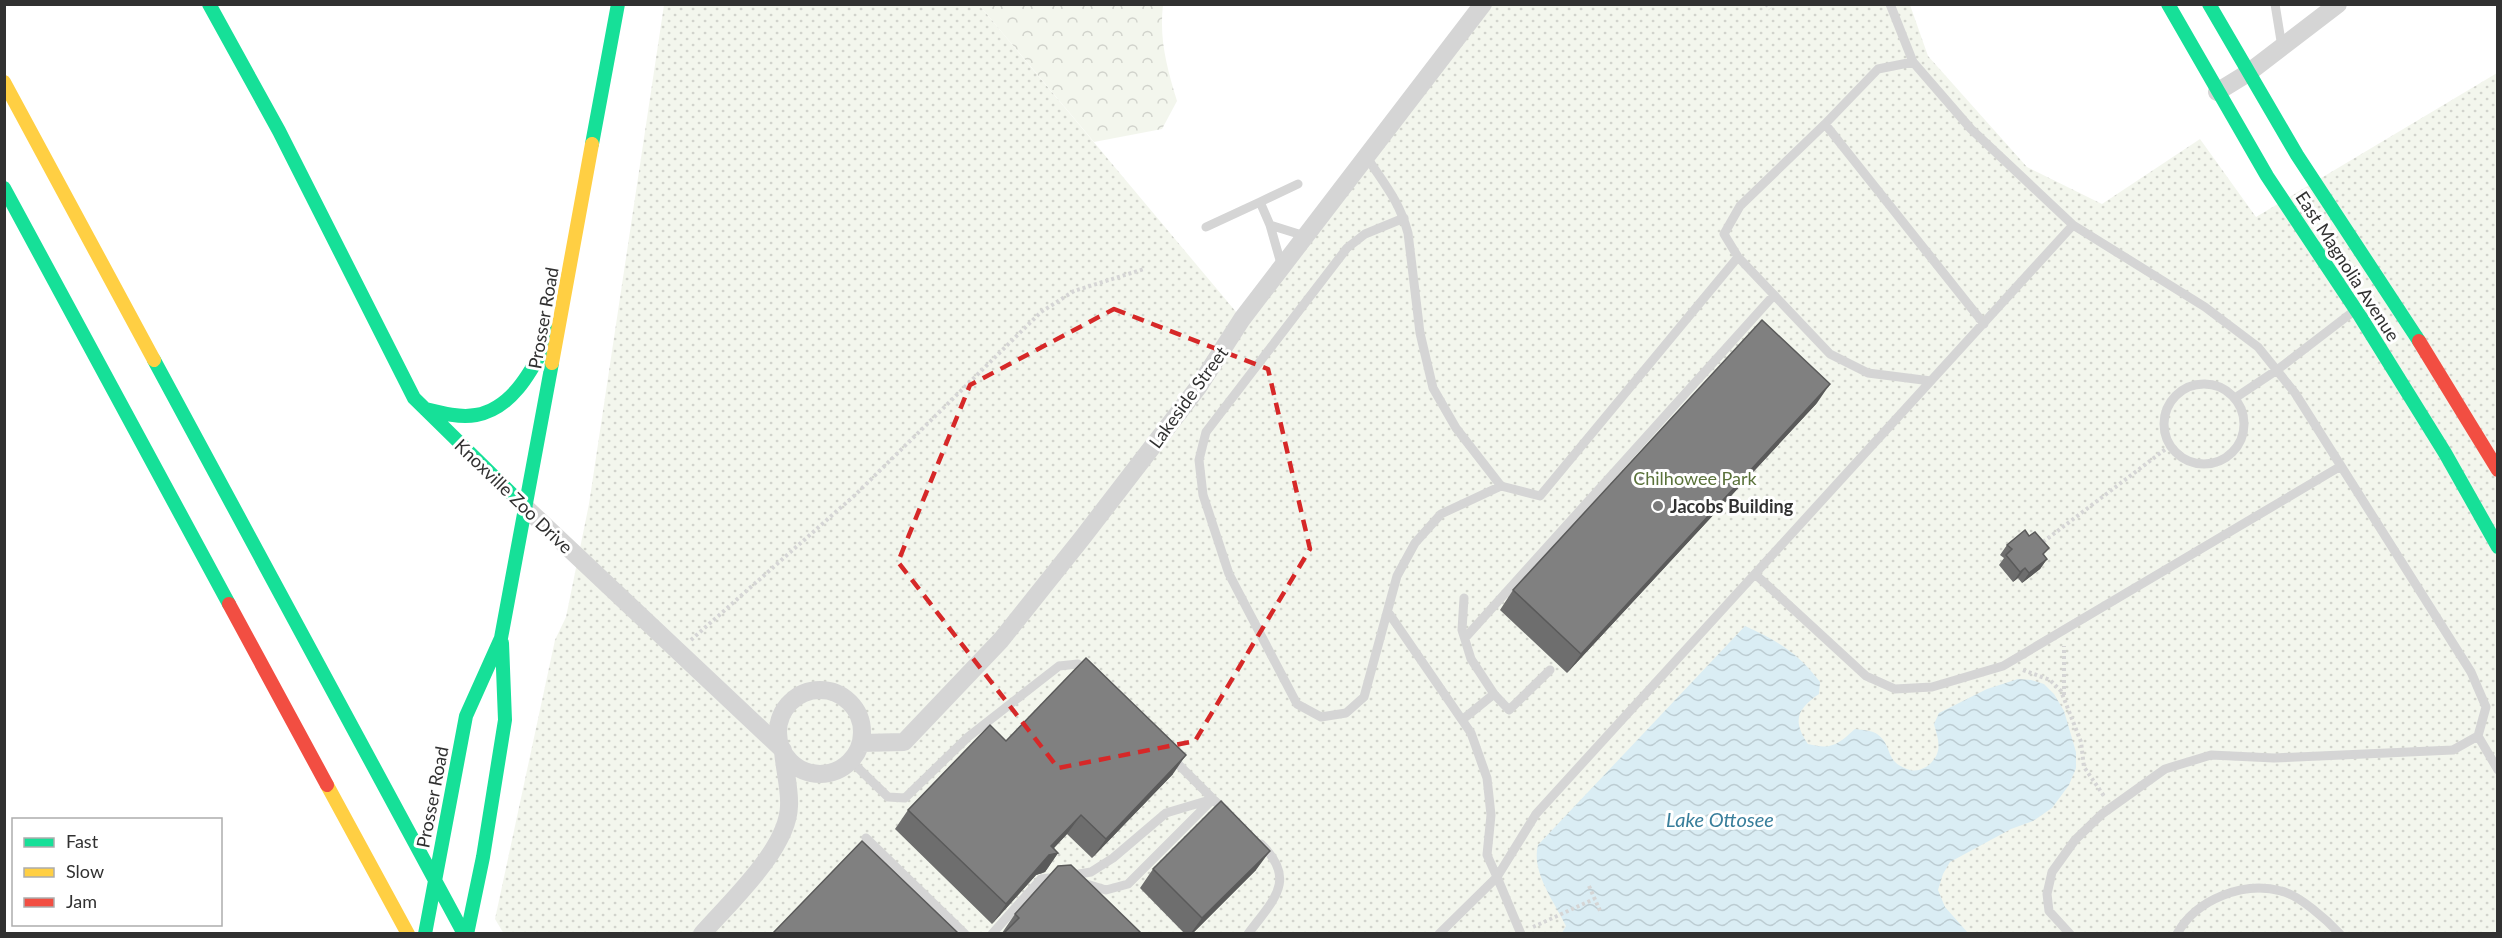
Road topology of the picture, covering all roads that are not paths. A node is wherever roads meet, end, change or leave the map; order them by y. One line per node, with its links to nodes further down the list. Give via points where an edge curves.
1 (209, 4): 33 (main road, Knoxville Zoo Drive, via 279,131 414,398)
2 (618, 4): 28 (main road, Prosser Road)
3 (1483, 4): 15 (street, Lakeside Street)
4 (1890, 4): 10 (lane)
5 (2168, 4): 13 (main road, East Magnolia Avenue)
6 (2209, 4): 11 (main road, East Magnolia Avenue)
7 (2275, 4): 9 (lane)
8 (2338, 4): 9 (street)
9 (2282, 47): 11 (street)
10 (1912, 62): 14 (lane, via 1878,69); 21 (lane, via 1971,129)
11 (2248, 73): 13 (street); 35 (main road, East Magnolia Avenue)
12 (4, 82): 62 (main road)
13 (2217, 92): 27 (main road, East Magnolia Avenue)
14 (1825, 124): 24 (lane, via 1740,206 1724,234); 29 (lane)
15 (1366, 156): 19 (lane, via 1401,207); 23 (street, Lakeside Street)
16 (1298, 184): 18 (lane)
17 (4, 188): 60 (main road)
18 (1260, 202): 20 (lane); 22 (lane)
19 (1404, 218): 36 (lane, via 1420,333 1433,388 1456,428); 41 (lane, via 1365,234 1347,248 1206,432 1199,460 1203,495 1229,574 1297,704 1322,717 1346,713 1364,697)
20 (1270, 225): 23 (lane); 25 (lane)
21 (2073, 225): 29 (lane); 30 (lane, via 2205,307 2258,347)
22 (1206, 227)
23 (1305, 236): 25 (street, Lakeside Street)
24 (1738, 257): 26 (lane); 36 (lane, via 1540,496)
25 (1282, 267): 49 (street, Lakeside Street, via 1199,386 1001,640 904,742)
26 (1774, 295): 31 (lane, via 1830,354 1868,373); 43 (lane)
27 (2355, 309): 30 (lane); 38 (main road, East Magnolia Avenue)
28 (562, 315): 33 (main road, via 527,376 493,410 455,415); 37 (main road, Prosser Road)
29 (1984, 324): 31 (lane)
30 (2277, 370): 32 (lane); 34 (lane)
31 (1931, 381): 39 (lane)
32 (2235, 398): 32 (lane, via 2242,409 2243,435 2228,456 2217,462 2191,462 2170,445 2164,419 2176,395 2207,384)
33 (425, 409): 37 (main road, Knoxville Zoo Drive)
34 (2341, 466): 39 (lane, via 2003,666 1932,687 1894,689 1866,676); 48 (lane, via 2471,672 2486,707)
35 (2498, 470)
36 (1501, 486): 41 (lane, via 1441,514 1415,543 1397,576)
37 (526, 508): 42 (main road, Prosser Road); 51 (street, Knoxville Zoo Drive)
38 (2498, 547)
39 (1755, 574): 59 (lane, via 1536,814)
40 (1464, 598): 43 (lane)
41 (1388, 612): 47 (lane)
42 (501, 638): 61 (main road, Prosser Road, via 466,716); 62 (main road, Prosser Road, via 505,720 483,857)
43 (1465, 638): 46 (lane, via 1471,659)
44 (1550, 670): 46 (lane, via 1509,710)
45 (1095, 681): 52 (lane, via 1078,664 1059,666 968,737 905,798 888,797)
46 (1494, 694): 47 (lane)
47 (1462, 720): 59 (lane, via 1471,733 1487,778 1491,815 1487,855)
48 (2478, 736): 53 (lane); 69 (lane, via 2453,750 2274,758 2211,755 2164,769 2112,806 2075,840 2052,872 2047,894 2049,911)
49 (861, 743): 51 (street, via 859,716 851,704 840,695 812,691 788,706 781,719 778,733); 52 (street)
50 (1162, 748): 54 (lane)
51 (783, 750): 52 (street, via 796,767 809,773 835,772); 63 (street, via 789,805 768,860)
52 (851, 761)
53 (2498, 770)
54 (1213, 799): 55 (lane); 58 (lane, via 1166,813 1091,872); 58 (lane, via 1128,885 1106,890)
55 (1239, 823)
56 (866, 838): 64 (lane)
57 (1256, 840): 66 (lane, via 1280,869 1277,895)
58 (1062, 877): 65 (lane, via 1041,879)
59 (1497, 878): 67 (lane); 68 (lane)
60 (406, 931)
61 (425, 933)
62 (466, 933)
63 (702, 933)
64 (965, 933)
65 (992, 933)
66 (1248, 933)
67 (1439, 933)
68 (1521, 933)
69 (2070, 933)
70 (2177, 933): 71 (lane, via 2211,899 2249,888 2282,891 2322,915)
71 (2340, 933)

